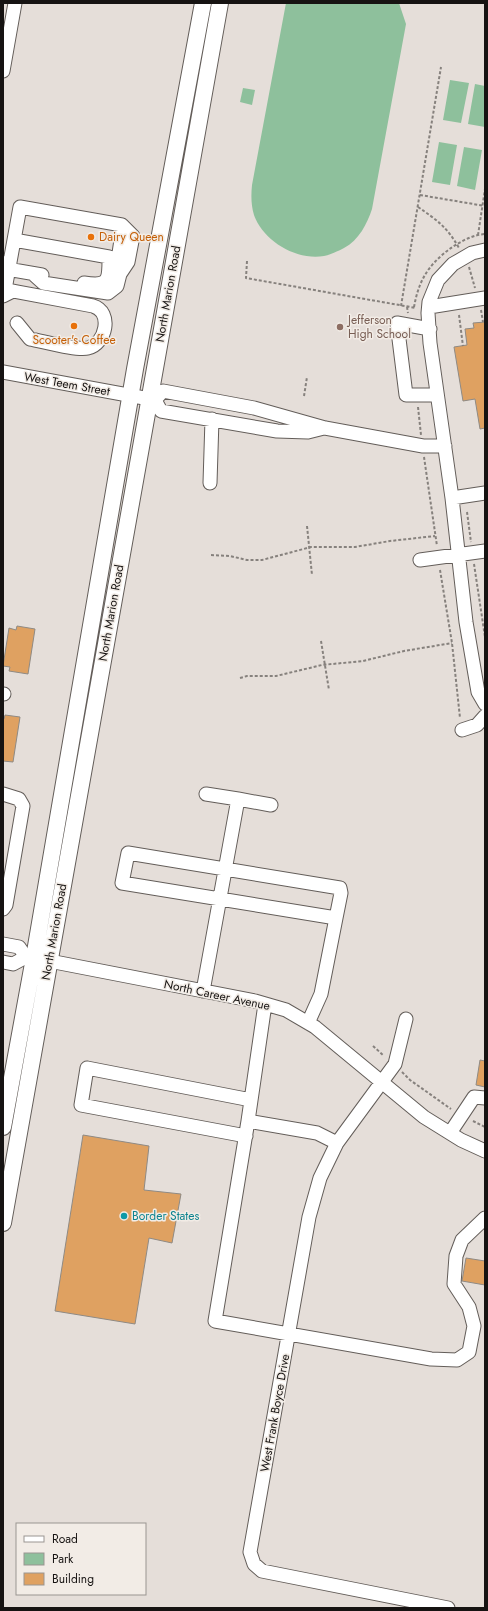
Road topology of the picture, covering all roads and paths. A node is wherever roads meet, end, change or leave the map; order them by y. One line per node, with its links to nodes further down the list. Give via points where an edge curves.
1 (15, 3): 5 (street)
2 (203, 3): 28 (main road, North Marion Road)
3 (220, 3): 30 (main road, North Marion Road)
4 (441, 67): 7 (path)
5 (3, 71)
6 (485, 189): 8 (path)
7 (420, 195): 8 (path); 17 (path)
8 (484, 206): 9 (path)
9 (478, 235)
10 (14, 240): 13 (street); 14 (street, via 109,257 109,276 97,285); 14 (street, via 20,207 122,225 133,236 128,262 120,274 117,286 108,293 43,283)
11 (485, 250): 19 (street, via 472,253 453,264 438,280)
12 (247, 261): 17 (path, via 246,278)
13 (6, 263): 14 (street, via 13,270); 15 (street)
14 (33, 274)
15 (3, 295): 22 (street, via 13,291 97,307 105,321 101,339 97,344 87,348 30,339)
16 (483, 303): 19 (street); 21 (path)
17 (401, 306): 18 (path)
18 (407, 307)
19 (429, 307): 23 (street)
20 (458, 312): 24 (path)
21 (483, 322)
22 (17, 323)
23 (430, 329): 27 (street); 27 (street, via 397,323 406,395)
24 (463, 346)
25 (3, 372): 28 (street, West Teem Street)
26 (307, 377): 29 (path)
27 (438, 395): 34 (street)
28 (131, 396): 30 (street, West Teem Street); 64 (main road, North Marion Road)
29 (304, 396)
30 (152, 399): 31 (street, via 161,411); 32 (street, via 163,391 254,408); 64 (main road, North Marion Road)
31 (212, 419): 32 (street, via 277,431 308,432); 35 (street)
32 (326, 428): 33 (street)
33 (423, 446): 34 (street); 39 (path)
34 (445, 446): 37 (street)
35 (210, 483)
36 (485, 493): 37 (street)
37 (452, 498): 42 (street)
38 (307, 526): 40 (path)
39 (435, 536): 40 (path, via 355,547); 44 (path)
40 (309, 548): 43 (path, via 262,560); 46 (path)
41 (485, 551): 42 (street)
42 (458, 554): 44 (street); 52 (street, via 478,692)
43 (211, 555)
44 (438, 557): 45 (street); 48 (path)
45 (420, 560)
46 (312, 574)
47 (321, 642): 49 (path)
48 (452, 643): 49 (path, via 364,661); 54 (path)
49 (325, 664): 50 (path, via 276,676); 51 (path)
50 (240, 678)
51 (329, 690)
52 (485, 704)
53 (485, 716): 54 (street, via 477,725)
54 (462, 730)
55 (3, 794): 61 (street, via 19,799 23,806 6,905)
56 (206, 794): 57 (street)
57 (238, 799): 58 (street); 59 (street)
58 (271, 805)
59 (226, 869): 60 (street); 60 (street, via 128,853 122,883); 62 (street, via 340,888)
60 (220, 900): 62 (street); 66 (street)
61 (3, 909)
62 (336, 918): 69 (street, via 321,994)
63 (3, 944): 64 (street, via 19,947)
64 (36, 959): 65 (street, via 12,964); 66 (street, North Career Avenue); 77 (main road, North Marion Road); 84 (main road, North Marion Road)
65 (3, 962)
66 (203, 991): 67 (street, North Career Avenue)
67 (265, 1004): 69 (street, North Career Avenue, via 286,1010); 74 (street)
68 (406, 1019): 71 (street)
69 (308, 1023): 72 (street, North Career Avenue)
70 (373, 1046): 71 (path)
71 (394, 1065): 72 (street, West Frank Boyce Drive); 75 (path, via 410,1080)
72 (382, 1082): 79 (street, North Career Avenue, via 424,1117); 81 (street, West Frank Boyce Drive)
73 (485, 1098): 75 (street, via 474,1097)
74 (251, 1100): 76 (street); 80 (street, via 86,1068 81,1105)
75 (461, 1116): 78 (path); 79 (street)
76 (248, 1121): 80 (street); 81 (street, via 317,1133)
77 (3, 1127)
78 (485, 1127)
79 (450, 1133): 82 (street, North Career Avenue)
80 (246, 1136): 85 (street, via 215,1321)
81 (337, 1143): 85 (street, West Frank Boyce Drive, via 320,1178 309,1217)
82 (485, 1151)
83 (485, 1218): 85 (street, via 462,1240 456,1256 454,1284 469,1307 474,1326 469,1352 457,1360 431,1359)
84 (3, 1223)
85 (289, 1334): 86 (street, West Frank Boyce Drive, via 250,1552 254,1564 262,1570)
86 (444, 1608)

